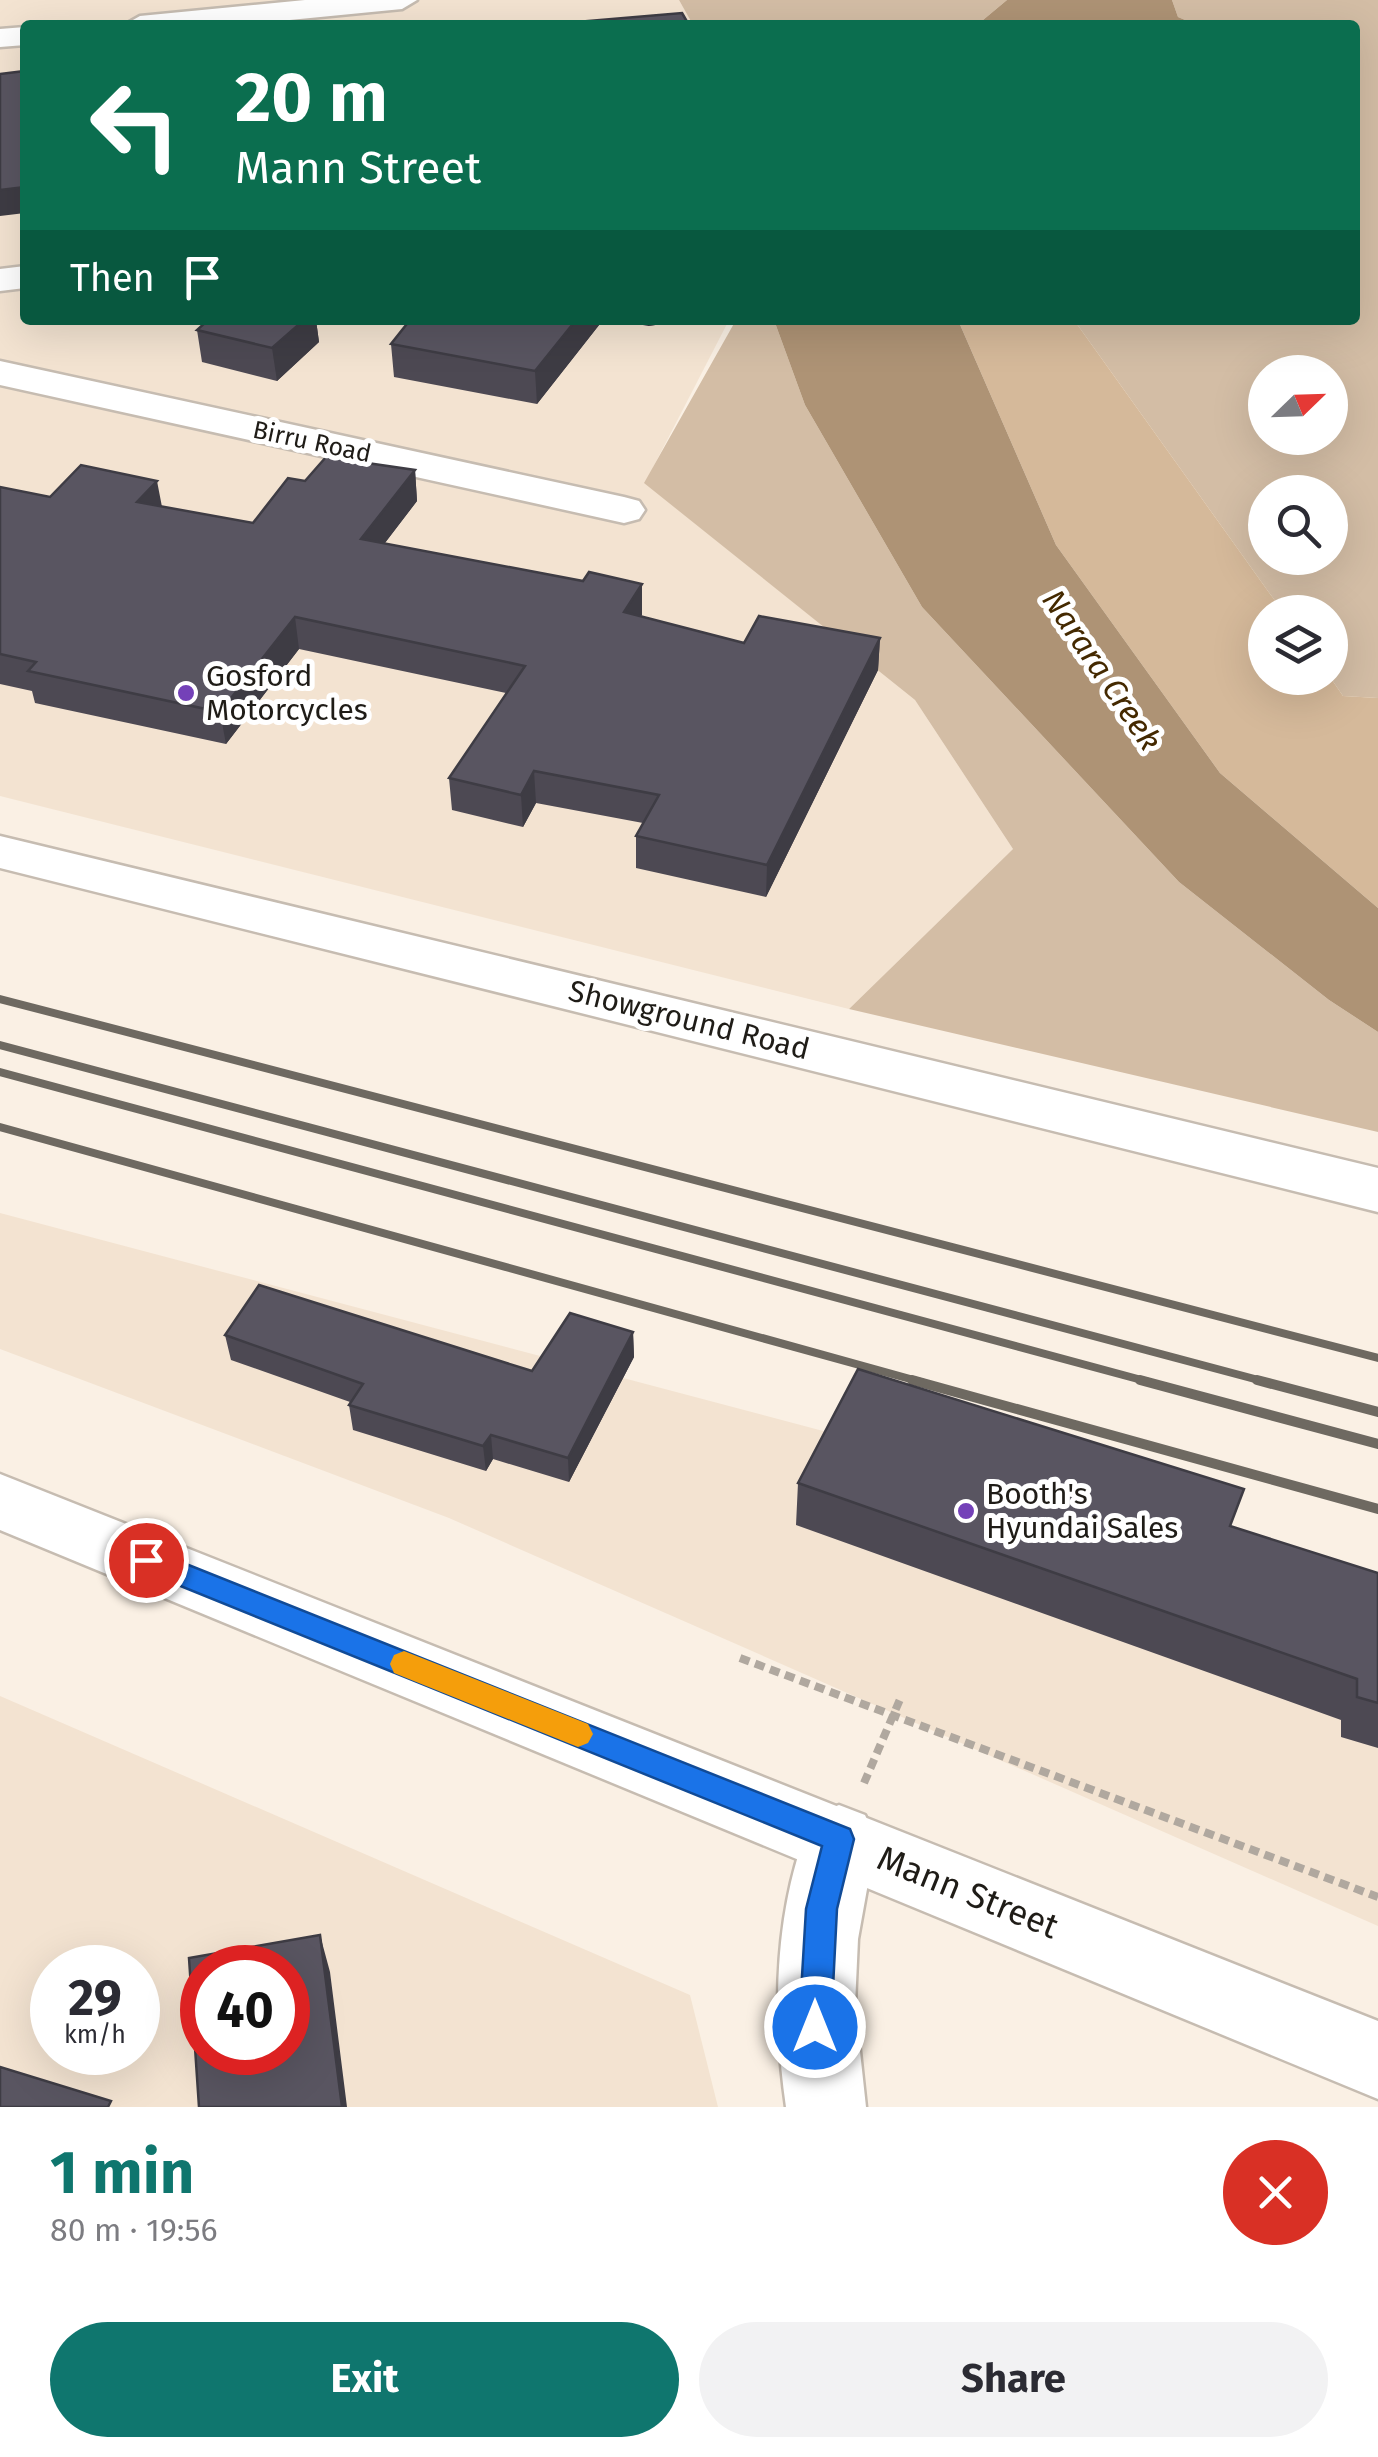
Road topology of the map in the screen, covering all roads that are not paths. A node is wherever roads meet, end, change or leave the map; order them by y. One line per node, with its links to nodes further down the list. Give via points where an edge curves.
1 (402, 0): 2 (street)
2 (192, 20)
3 (0, 373): 4 (street, Birru Road)
4 (624, 510)
5 (0, 852): 6 (street, Showground Road)
6 (1378, 1190)
7 (0, 1501): 8 (street, Mann Street)
8 (839, 1839): 9 (street, Mann Street); 10 (street, via 821,1909 814,1996)
9 (1378, 2060)
10 (826, 2107)

